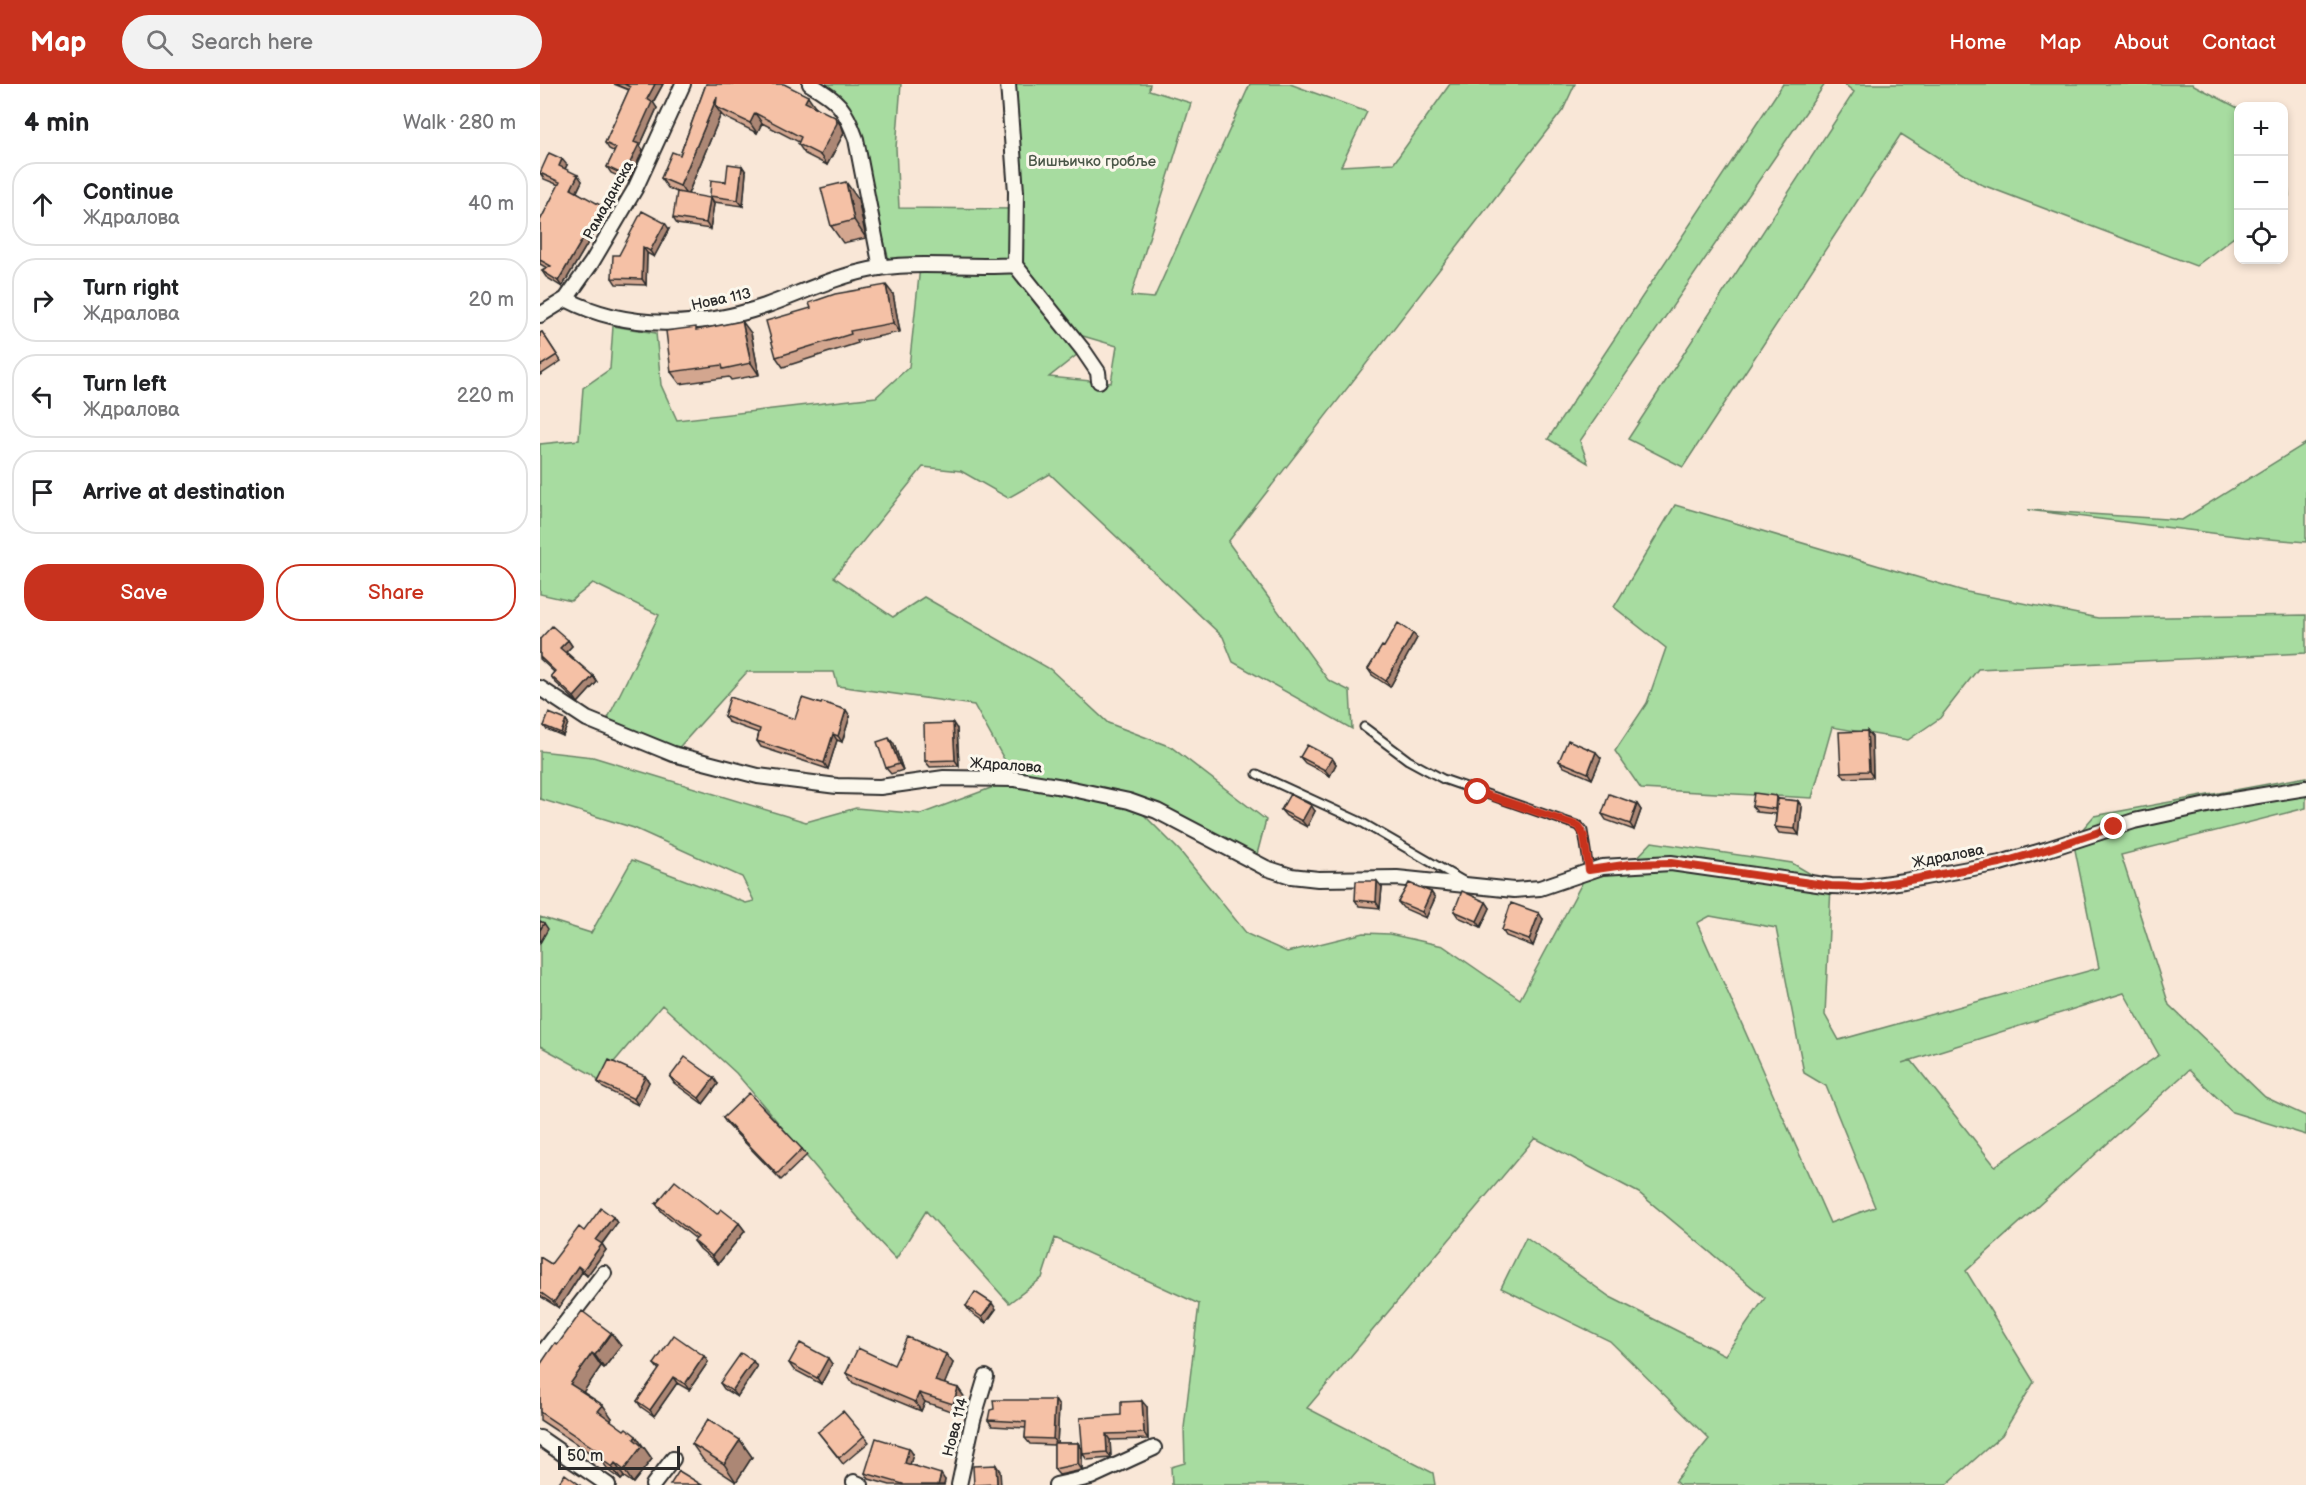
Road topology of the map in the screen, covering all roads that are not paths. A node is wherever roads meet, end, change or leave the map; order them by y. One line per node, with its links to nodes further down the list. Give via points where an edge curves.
1 (683, 84): 6 (street, Рамаданска, via 635,189)
2 (810, 84): 5 (street, via 831,96 848,119 856,139)
3 (1008, 84): 4 (street, via 1016,192)
4 (1015, 265): 5 (street, Нова 113); 8 (street, via 1083,350 1098,372)
5 (881, 268): 6 (street, Нова 113, via 849,275 735,315 682,323 618,319)
6 (566, 299): 7 (street, Рамаданска)
7 (540, 315)
8 (1099, 381)
9 (540, 688): 14 (street, Ждралова, via 587,719 673,754 758,776 880,787 944,778 1015,779 1129,801 1266,868 1291,876 1397,878)
10 (1364, 728): 13 (lane, via 1408,760 1443,779 1577,825 1583,831)
11 (1257, 774): 14 (lane, Ждралова, via 1361,822)
12 (2306, 788): 13 (street, Ждралова, via 2134,821 2000,863 1862,887 1671,863)
13 (1589, 870): 14 (street, Ждралова, via 1540,888 1514,890)
14 (1470, 885)
15 (604, 1273): 16 (street)
16 (540, 1356)
17 (986, 1377): 23 (street, Нова 114)
18 (540, 1438): 21 (street)
19 (1154, 1448): 24 (street, via 1104,1473)
20 (673, 1459): 22 (street)
21 (608, 1485)
22 (653, 1485)
23 (959, 1485)
24 (1056, 1485)

